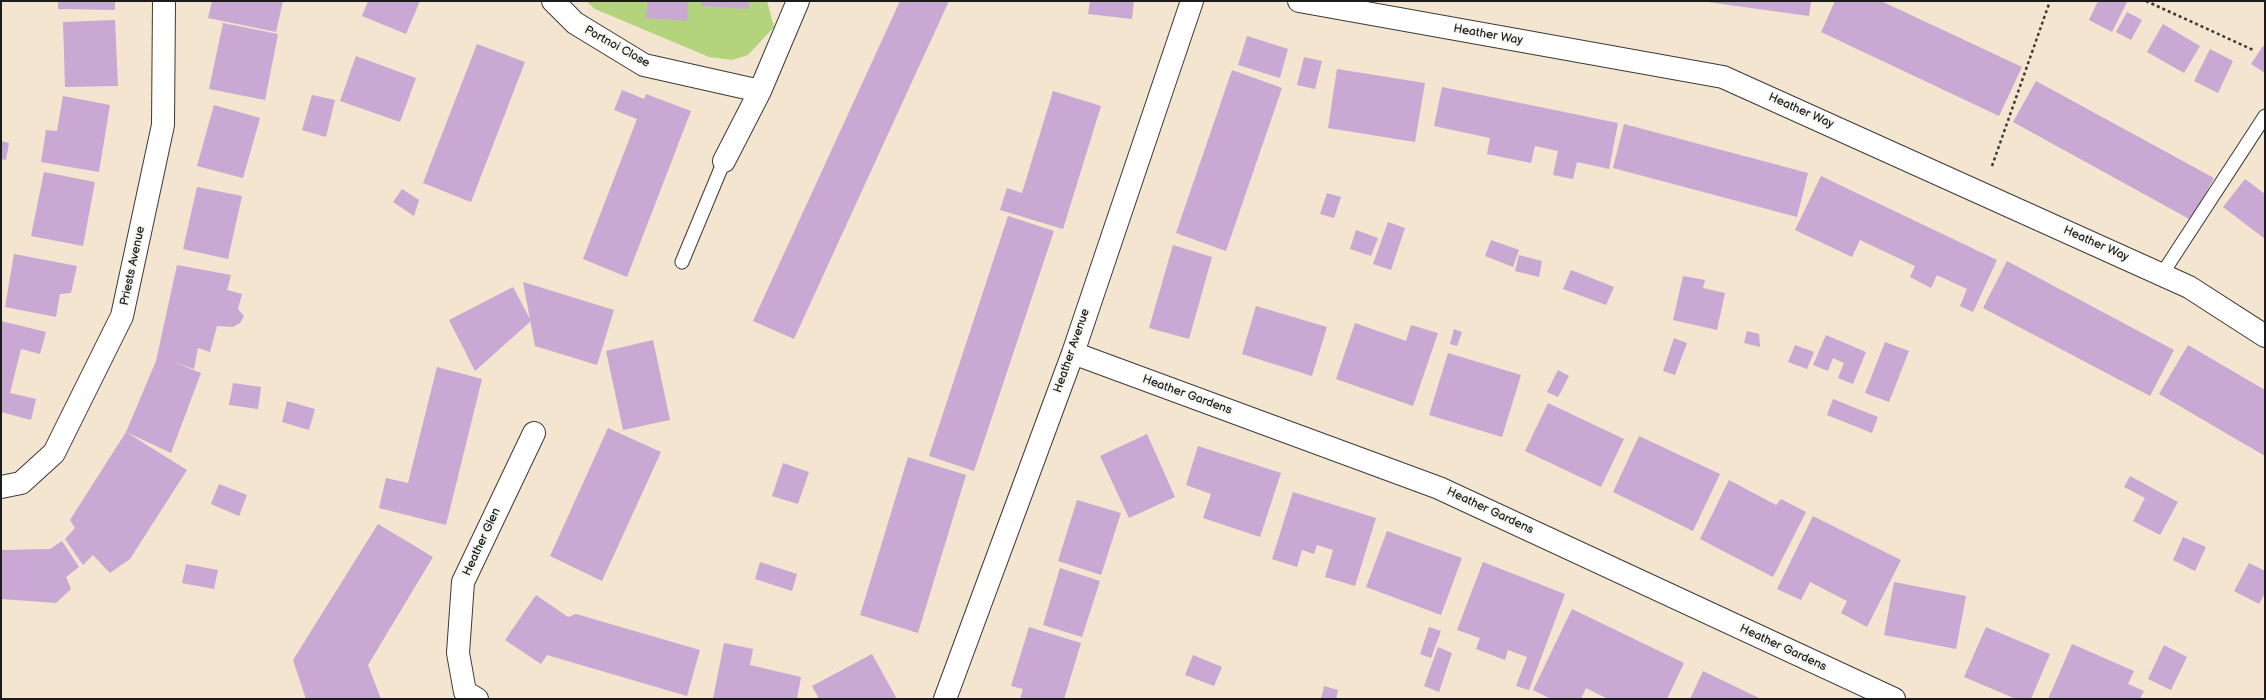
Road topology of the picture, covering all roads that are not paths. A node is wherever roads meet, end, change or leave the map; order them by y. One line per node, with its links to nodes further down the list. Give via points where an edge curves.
1 (164, 1): 14 (street, Priests Avenue, via 164,125 122,316 54,453 21,483)
2 (553, 1): 6 (street, Portnoi Close, via 574,23 644,65)
3 (798, 1): 6 (street)
4 (1192, 1): 12 (street, Heather Avenue)
5 (1299, 1): 10 (street, Heather Way, via 1723,77)
6 (760, 91): 8 (street)
7 (2265, 116): 10 (lane)
8 (724, 161): 9 (lane)
9 (682, 262)
10 (2162, 274): 11 (street, Heather Way, via 2189,287)
11 (2265, 336)
12 (1073, 353): 16 (street, Heather Avenue); 17 (street, Heather Gardens, via 1438,488)
13 (534, 433): 15 (street, Heather Glen, via 463,582 458,653 465,692)
14 (1, 487)
15 (477, 699)
16 (945, 699)
17 (1894, 699)

